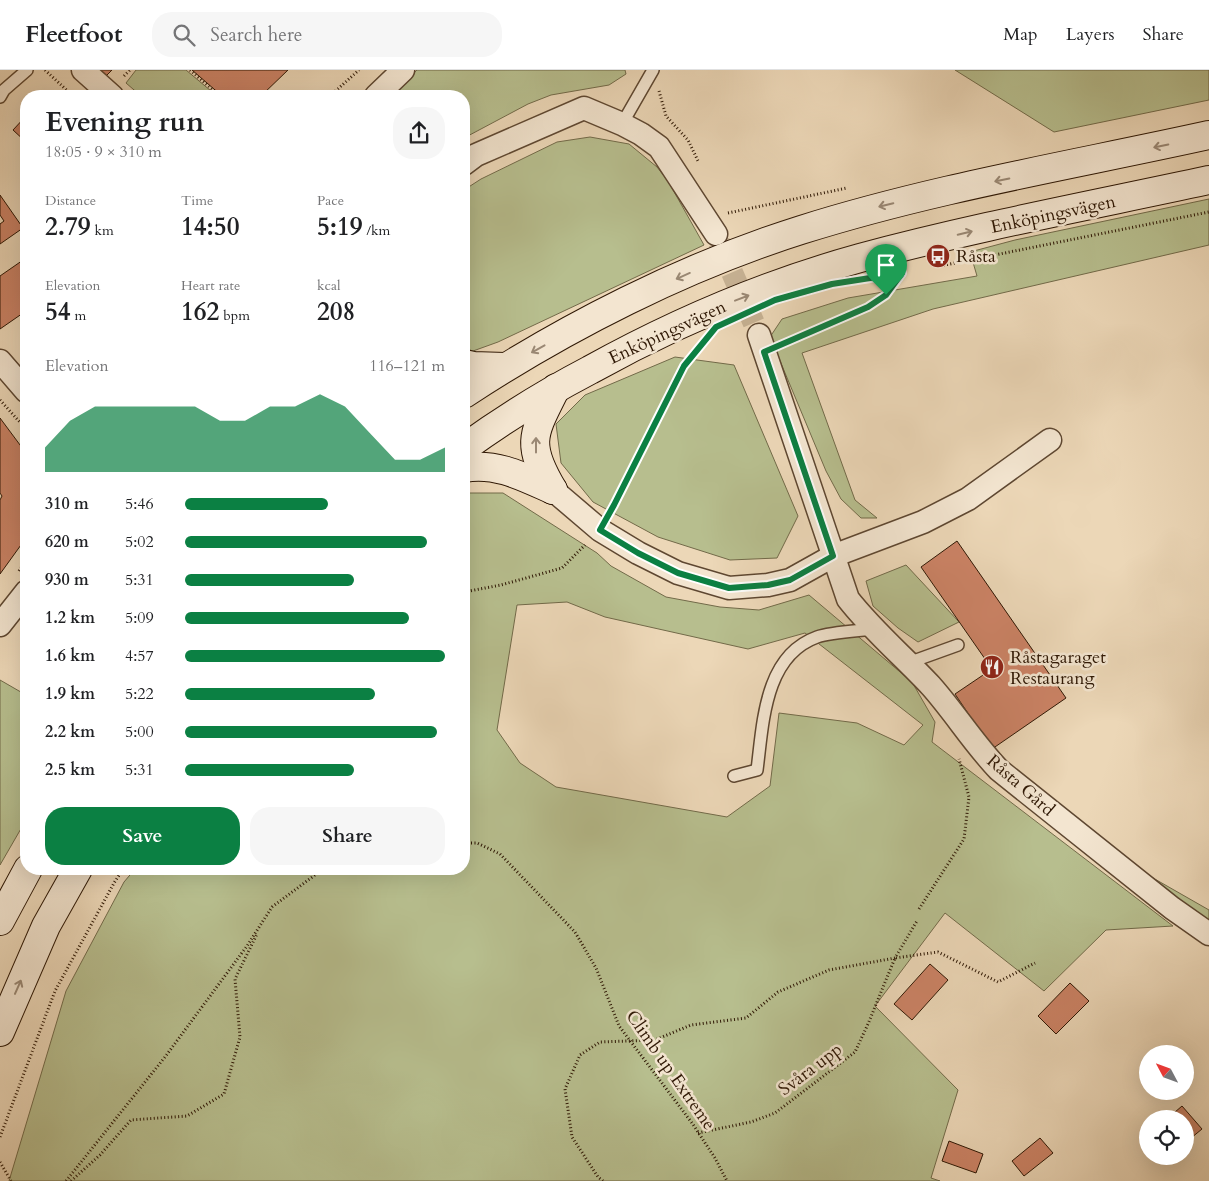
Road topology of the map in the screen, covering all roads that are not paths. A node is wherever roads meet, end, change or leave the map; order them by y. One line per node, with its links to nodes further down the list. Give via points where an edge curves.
1 (27, 70): 7 (lane)
2 (83, 70): 5 (street)
3 (403, 70): 6 (street)
4 (653, 70): 8 (lane)
5 (105, 90)
6 (382, 90)
7 (0, 97)
8 (622, 124): 10 (street, via 584,108); 12 (street, via 659,147)
9 (1209, 136): 16 (main road, one-way to 16, via 934,194 799,231 731,255 660,286 597,316)
10 (470, 160)
11 (1209, 180): 18 (main road, Enköpingsvägen, one-way to 11, via 631,347 702,314 859,258)
12 (719, 224)
13 (762, 343): 24 (street, Råsta Gård)
14 (0, 361): 17 (street)
15 (470, 365): 16 (main road)
16 (505, 367): 19 (main road)
17 (20, 379)
18 (556, 388): 21 (main road, Enköpingsvägen); 23 (main road, one-way to 18, via 535,450 536,432)
19 (470, 390)
20 (1050, 440): 24 (street, via 968,499 923,522)
21 (470, 444)
22 (470, 467): 23 (main road, via 515,473)
23 (552, 490): 24 (street, via 600,530 638,553 678,573 729,588 790,580)
24 (833, 556): 27 (street, Råsta Gård, via 848,600)
25 (20, 599): 26 (street)
26 (0, 624)
27 (874, 628): 29 (street, Råsta Gård); 30 (lane, via 818,636 802,644 782,664 766,702 756,770)
28 (958, 645): 29 (lane)
29 (908, 662): 34 (street, Råsta Gård, via 999,770)
30 (734, 776)
31 (25, 875): 33 (main road)
32 (75, 875): 35 (main road, one-way to 32, via 46,926)
33 (0, 921)
34 (1209, 934)
35 (0, 1032)

